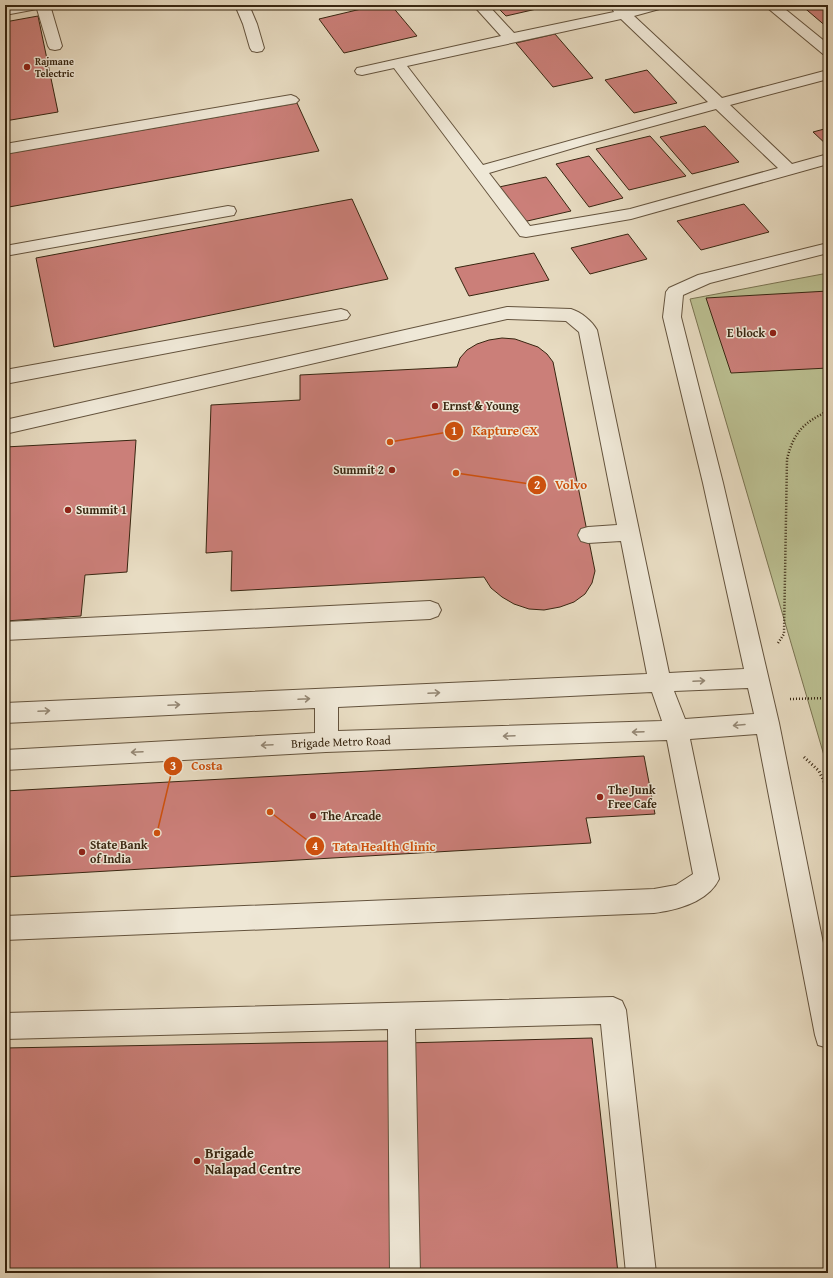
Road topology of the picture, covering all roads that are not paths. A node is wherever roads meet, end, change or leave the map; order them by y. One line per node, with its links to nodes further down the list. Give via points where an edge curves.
1 (36, 5): 8 (street)
2 (43, 5): 10 (street)
3 (242, 5): 11 (street)
4 (480, 5): 9 (street)
5 (658, 5): 7 (street)
6 (771, 5): 12 (street)
7 (620, 10): 9 (street); 17 (street)
8 (5, 11)
9 (510, 38): 13 (street)
10 (55, 46)
11 (257, 48)
12 (828, 51)
13 (397, 63): 14 (street); 21 (street)
14 (362, 71)
15 (828, 74): 17 (street)
16 (291, 100): 18 (street)
17 (721, 104): 20 (street); 21 (street)
18 (5, 149)
19 (828, 159): 20 (street)
20 (788, 170): 21 (street, via 631,214 526,232)
21 (479, 171)
22 (228, 211): 24 (street)
23 (828, 248): 32 (street, via 704,279 675,292 672,317)
24 (5, 251)
25 (341, 315): 26 (street)
26 (5, 377)
27 (5, 427): 28 (street, via 507,313 571,315 588,330)
28 (629, 532): 29 (street); 33 (street)
29 (588, 535)
30 (430, 610): 31 (street)
31 (5, 631)
32 (757, 678): 33 (street, one-way to 32); 36 (street)
33 (660, 683): 34 (street, one-way to 33); 37 (street)
34 (327, 698): 35 (street, one-way to 34); 38 (street)
35 (5, 713)
36 (767, 723): 37 (street, Brigade Metro Road, one-way to 37); 43 (street)
37 (677, 730): 38 (street, Brigade Metro Road, one-way to 38); 40 (street, via 706,879 686,894 671,900)
38 (326, 742): 39 (street, Brigade Metro Road, one-way to 39)
39 (5, 760)
40 (5, 928)
41 (401, 1015): 42 (street); 44 (street); 45 (street, via 614,1010)
42 (5, 1026)
43 (828, 1035)
44 (405, 1273)
45 (640, 1273)

